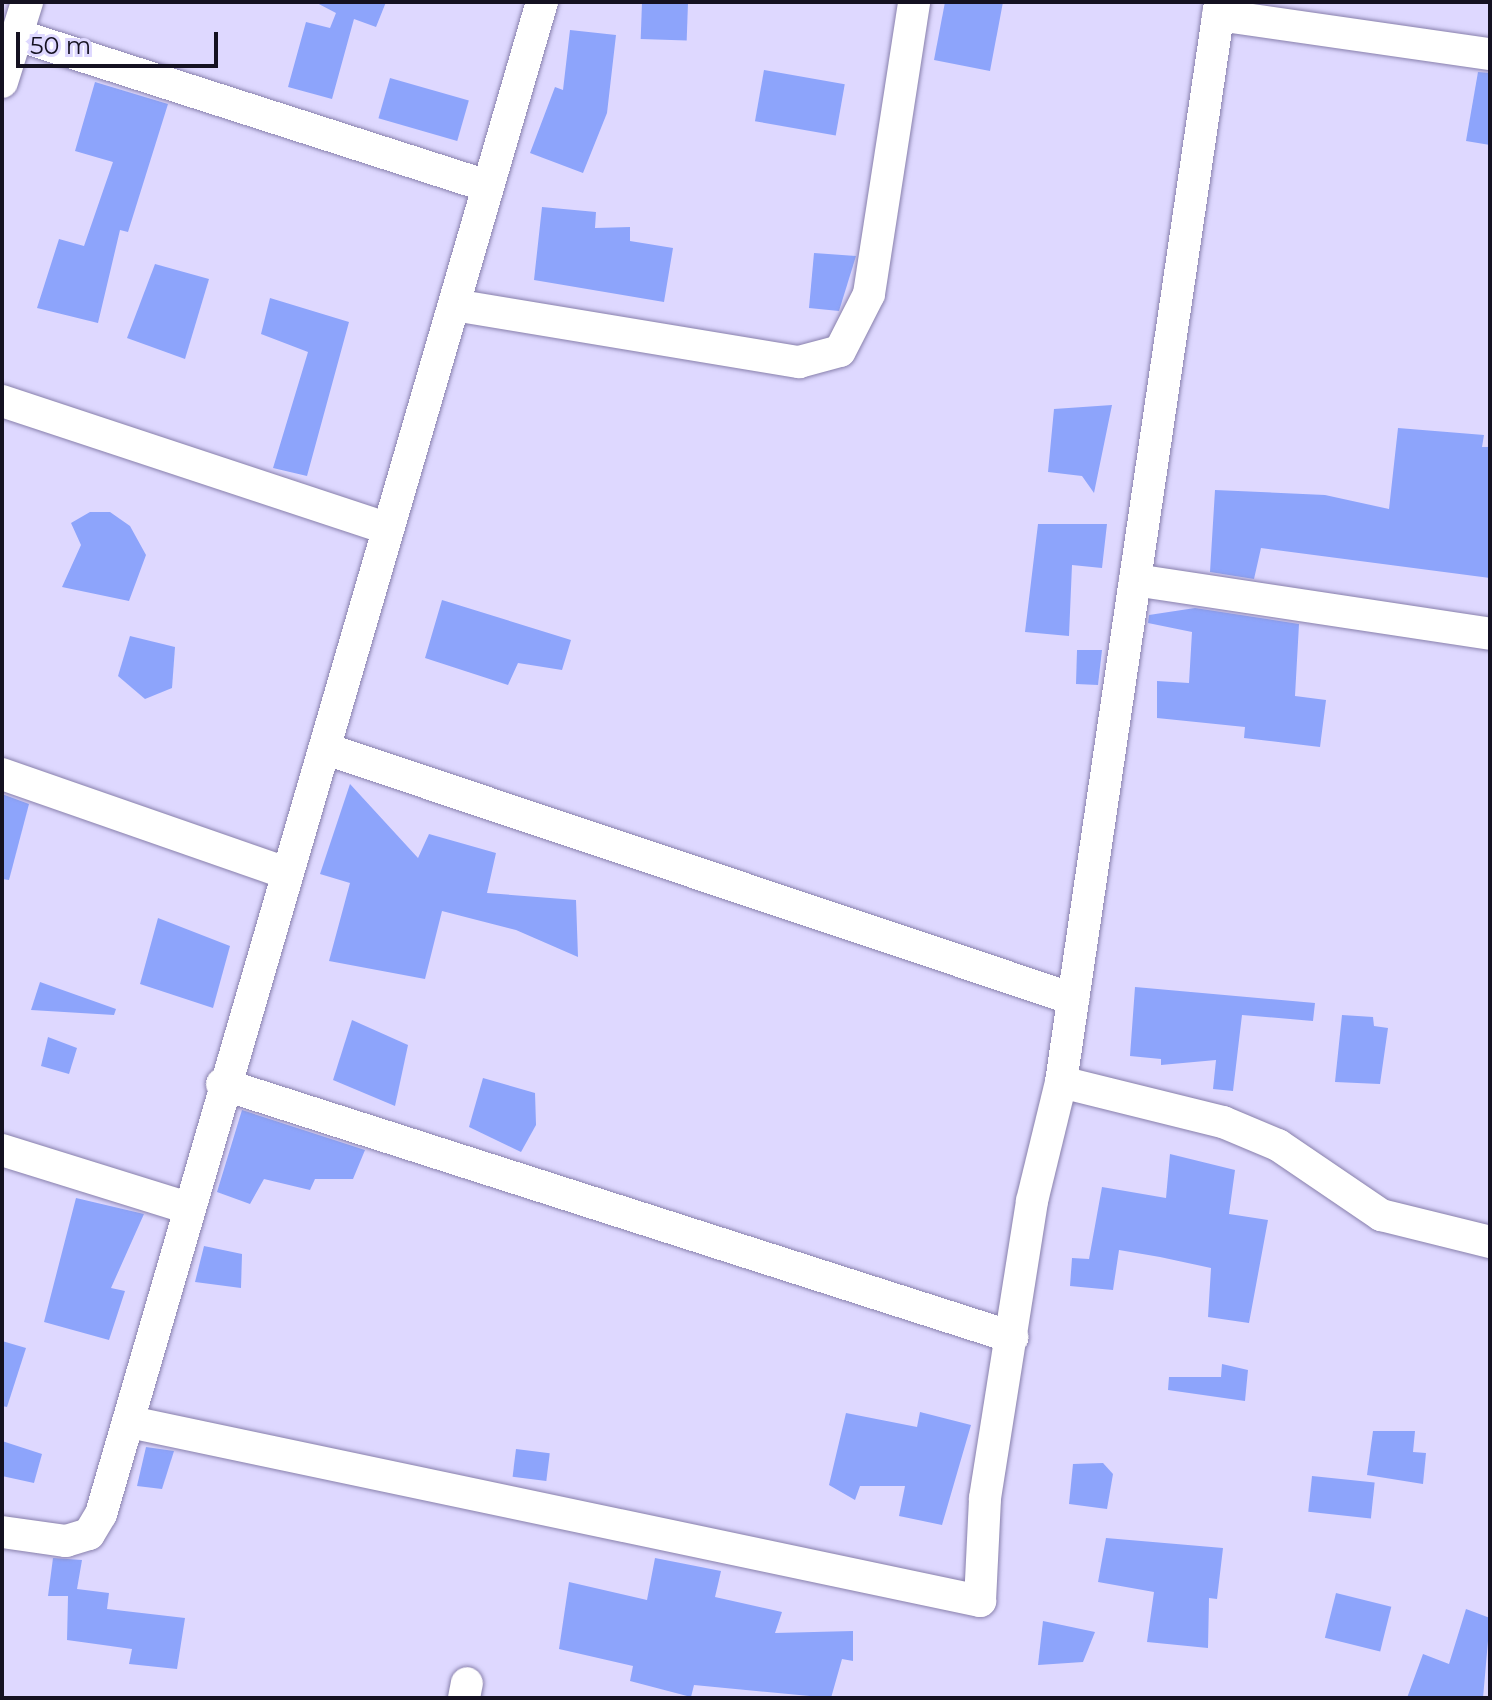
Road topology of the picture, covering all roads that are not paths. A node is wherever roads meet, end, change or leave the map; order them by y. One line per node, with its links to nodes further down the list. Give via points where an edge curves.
1 (27, 2): 5 (street)
2 (542, 2): 8 (street)
3 (914, 2): 9 (street, via 869,294 840,351 799,362)
4 (1219, 9): 6 (street); 12 (street)
5 (17, 35): 7 (street); 8 (street)
6 (1490, 54)
7 (2, 82)
8 (487, 186): 9 (street)
9 (454, 305): 11 (street)
10 (2, 401): 11 (street)
11 (386, 528): 14 (street)
12 (1135, 580): 13 (street); 17 (street)
13 (1490, 634)
14 (326, 749): 16 (street); 17 (street)
15 (2, 774): 16 (street)
16 (287, 873): 19 (street)
17 (1073, 999): 18 (street)
18 (1061, 1082): 22 (street, via 1223,1122 1278,1145 1381,1215); 23 (street, via 1032,1201)
19 (222, 1084): 21 (street); 23 (street)
20 (2, 1150): 21 (street)
21 (188, 1208): 24 (street)
22 (1490, 1242)
23 (1012, 1337): 24 (street, via 985,1498 980,1601)
24 (130, 1422): 25 (street, via 89,1534 44,1541)
25 (2, 1532)

